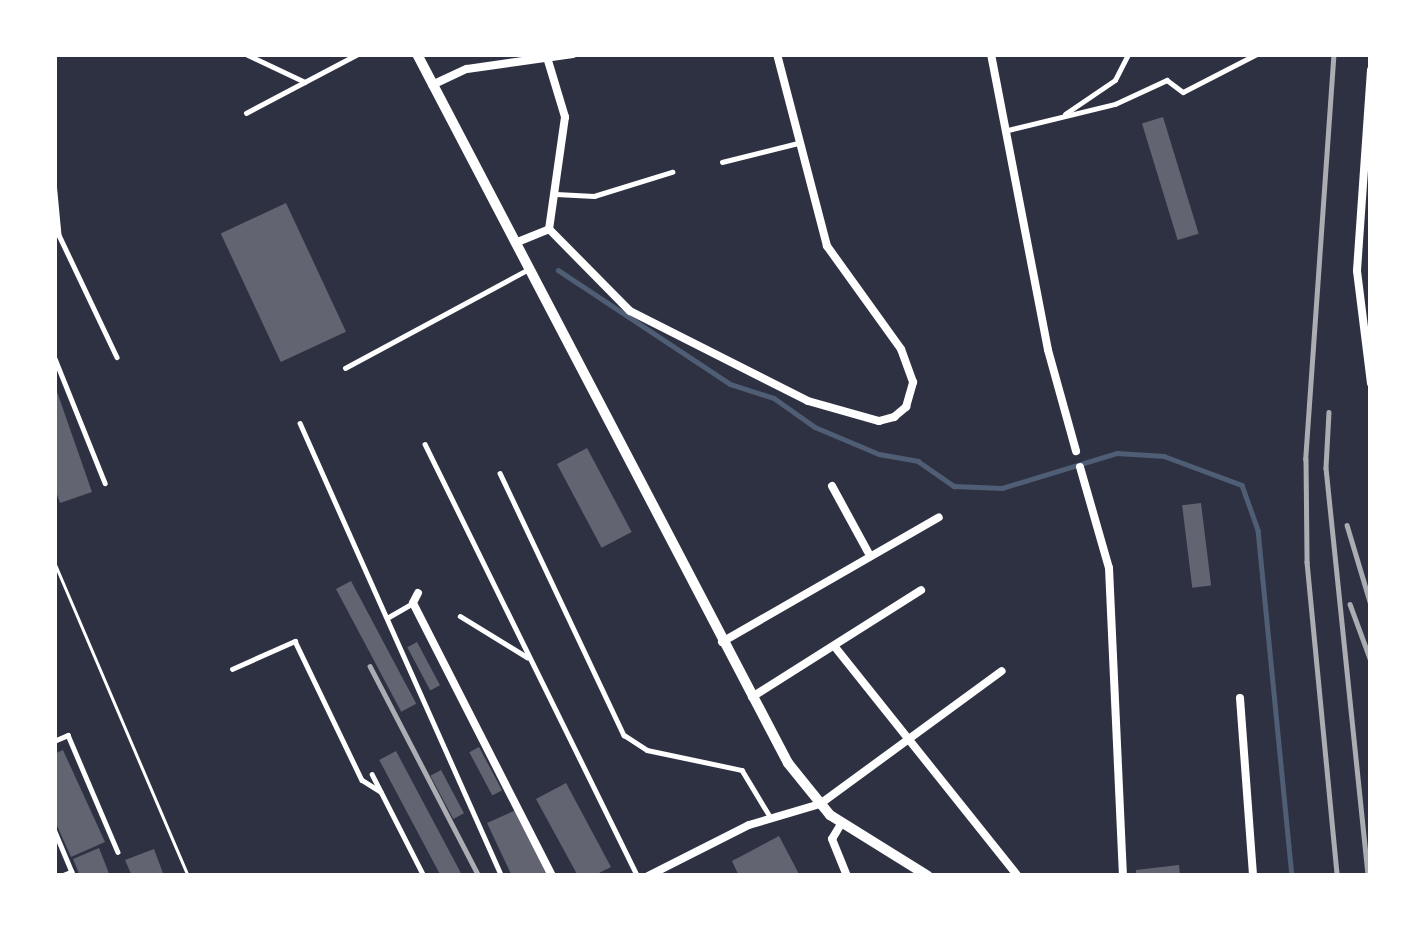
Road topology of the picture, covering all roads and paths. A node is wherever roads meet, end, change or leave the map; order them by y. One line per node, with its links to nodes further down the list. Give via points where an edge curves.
1 (246, 54): 11 (lane)
2 (358, 54): 11 (lane)
3 (417, 54): 12 (street)
4 (572, 54): 9 (street)
5 (777, 54): 16 (street)
6 (991, 54): 15 (street)
7 (1128, 54): 14 (lane, via 1115,80)
8 (1257, 54): 14 (lane, via 1183,92 1167,80)
9 (547, 56): 12 (street, via 467,69); 20 (street, via 565,117)
10 (1371, 70): 27 (street, via 1357,271)
11 (305, 82): 13 (lane)
12 (433, 85): 22 (street)
13 (246, 113)
14 (1060, 117): 15 (lane)
15 (1007, 130): 30 (street, via 1048,350)
16 (800, 142): 17 (lane); 21 (street, via 827,246 901,350 913,382 894,417 879,421 808,401 663,329 611,296)
17 (722, 162)
18 (672, 172): 20 (lane, via 594,196)
19 (54, 182): 25 (lane, via 59,235)
20 (555, 194): 21 (street)
21 (549, 229): 22 (street)
22 (515, 242): 23 (street)
23 (529, 269): 26 (lane); 43 (street)
24 (54, 356): 33 (lane)
25 (117, 357)
26 (345, 368)
27 (1371, 383)
28 (300, 423): 42 (lane)
29 (425, 444): 45 (lane)
30 (1076, 451)
31 (1080, 467): 71 (street, via 1108,568)
32 (500, 473): 55 (lane, via 624,735 646,750 742,770)
33 (105, 483)
34 (832, 486): 36 (street)
35 (939, 517): 36 (street)
36 (868, 553): 43 (street)
37 (54, 562): 63 (path)
38 (921, 590): 44 (street)
39 (418, 592): 40 (street)
40 (413, 603): 42 (lane); 66 (street)
41 (460, 616): 45 (lane)
42 (387, 618): 65 (lane)
43 (722, 642): 48 (street)
44 (835, 647): 48 (street); 51 (street)
45 (531, 660): 67 (lane)
46 (232, 669): 53 (lane, via 295,641 362,780)
47 (1002, 671): 51 (street)
48 (752, 697): 54 (street)
49 (1240, 698): 72 (street)
50 (54, 741): 58 (lane, via 68,735)
51 (904, 741): 54 (street); 70 (street)
52 (372, 774): 53 (lane)
53 (381, 792): 60 (lane)
54 (820, 804): 55 (street); 56 (street)
55 (771, 818): 61 (street)
56 (841, 824): 59 (street); 68 (street, via 832,838)
57 (54, 830): 62 (lane, via 72,872)
58 (118, 852)
59 (910, 872): 69 (street)
60 (423, 874): 64 (lane)
61 (653, 875)
62 (62, 876)
63 (188, 876)
64 (414, 876)
65 (502, 876)
66 (552, 876)
67 (638, 876)
68 (847, 876)
69 (928, 876)
70 (1018, 876)
71 (1123, 876)
72 (1252, 876)

